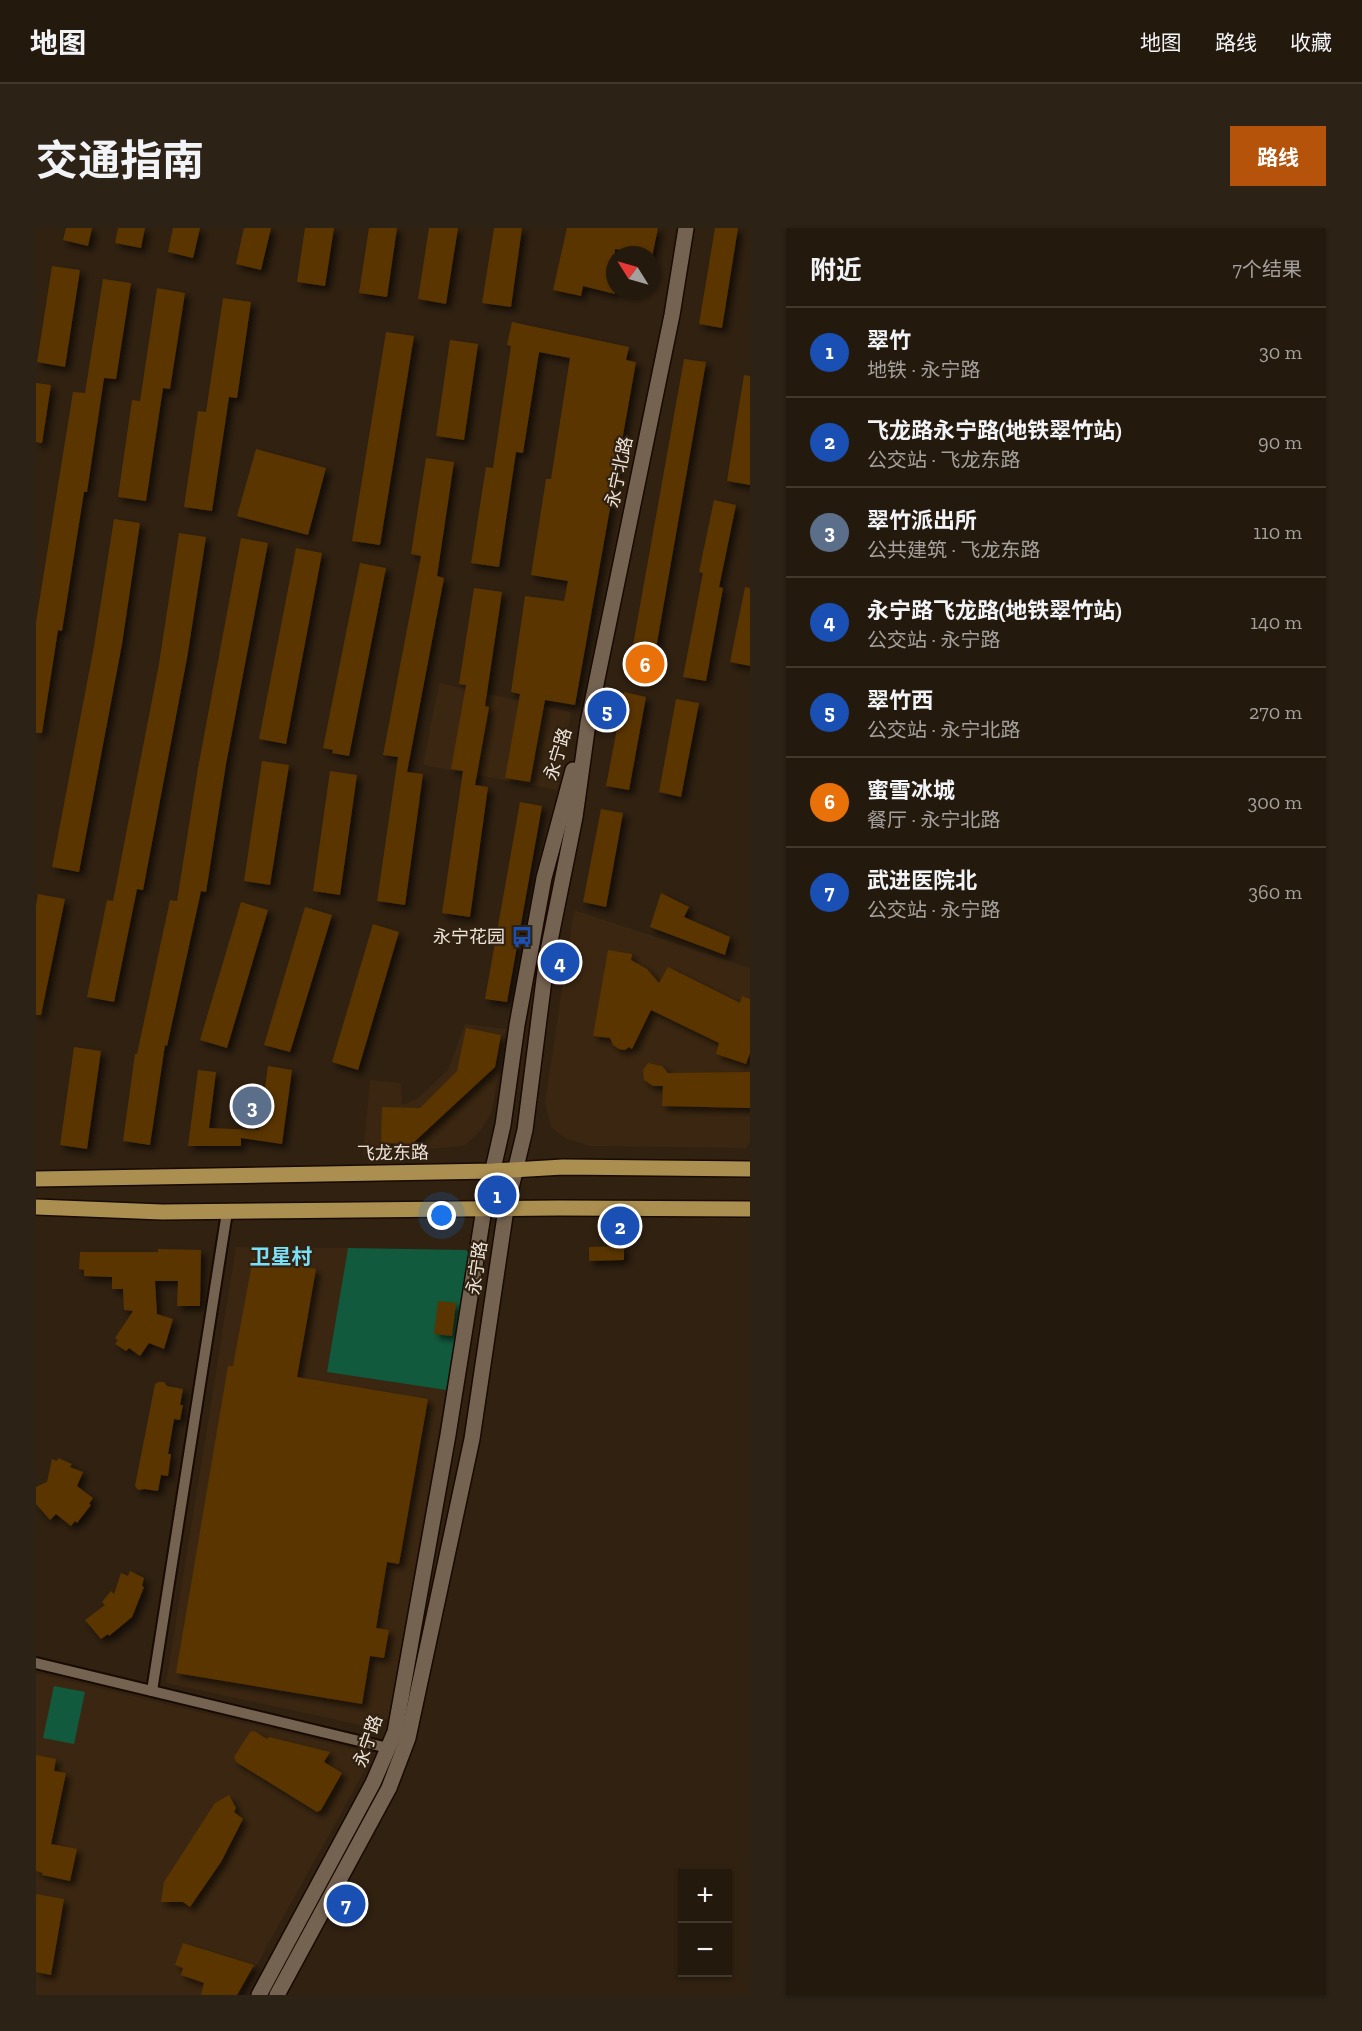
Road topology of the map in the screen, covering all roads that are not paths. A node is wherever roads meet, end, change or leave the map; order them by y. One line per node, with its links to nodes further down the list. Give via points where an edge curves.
1 (686, 228): 2 (main road, 永宁北路, via 672,315)
2 (588, 723): 3 (main road, 永宁路); 5 (main road, 永宁路, via 544,878)
3 (516, 1169): 4 (main road, 飞龙东路); 5 (main road, 飞龙东路); 9 (main road, 永宁路)
4 (750, 1169)
5 (493, 1171): 6 (main road, 飞龙东路); 8 (main road, 永宁路)
6 (36, 1179)
7 (36, 1207): 11 (main road)
8 (484, 1209): 9 (main road); 11 (main road); 14 (main road, 永宁路, via 448,1435 395,1732)
9 (506, 1209): 10 (main road); 16 (main road, 永宁路, via 472,1439 408,1738 389,1788)
10 (750, 1209)
11 (227, 1212): 13 (street)
12 (36, 1663): 13 (street)
13 (152, 1691): 14 (street)
14 (388, 1748): 15 (main road, 永宁路)
15 (259, 1995)
16 (277, 1995)

